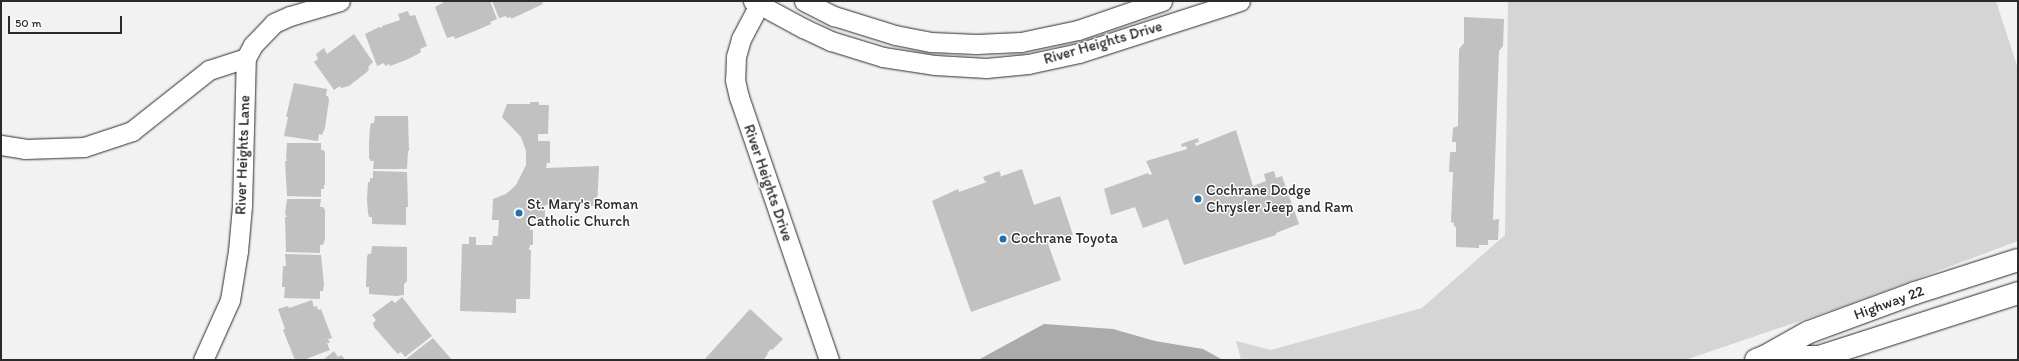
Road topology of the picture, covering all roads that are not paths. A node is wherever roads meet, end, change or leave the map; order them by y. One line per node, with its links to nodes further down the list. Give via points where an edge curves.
1 (340, 1): 7 (street, via 274,23 253,45)
2 (804, 1): 6 (street, River Heights Drive, via 854,23 915,39 976,44)
3 (1162, 1): 6 (street, River Heights Drive, via 1078,30)
4 (1240, 1): 8 (street, River Heights Drive, via 1080,53)
5 (758, 2): 8 (street, River Heights Drive, via 831,40 883,57 963,67); 14 (street, River Heights Drive, via 741,39 736,56 735,80 743,111)
6 (1021, 42): 8 (street)
7 (246, 58): 9 (street, via 209,70 132,131 84,147 25,149); 13 (street, River Heights Lane, via 242,206 238,251 230,300)
8 (1028, 64)
9 (1, 145)
10 (2018, 260): 12 (main road, Highway 22, via 1915,293 1809,332)
11 (2018, 293): 12 (main road, Highway 22, via 1819,357)
12 (1760, 359)
13 (203, 360)
14 (829, 360)

